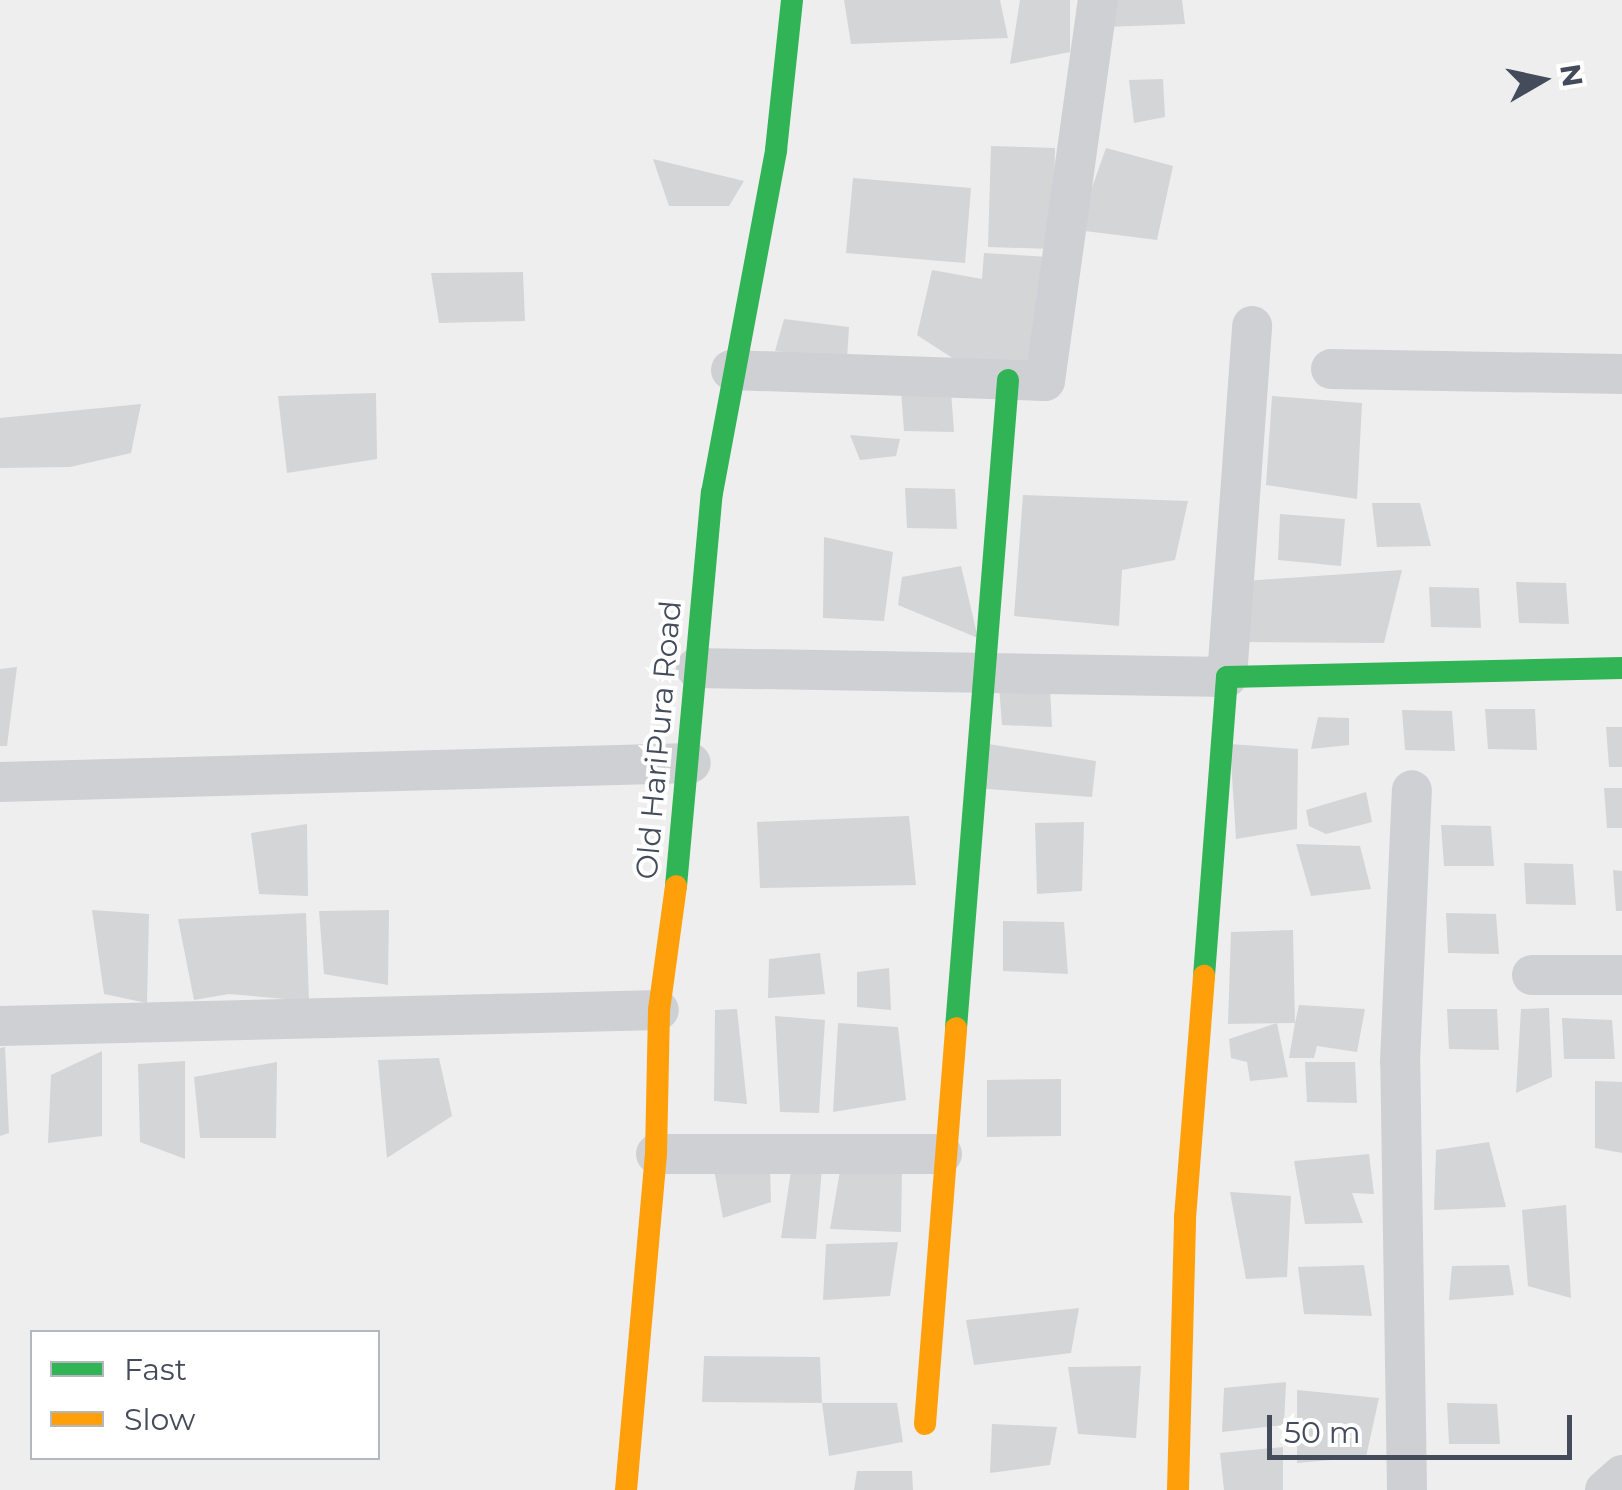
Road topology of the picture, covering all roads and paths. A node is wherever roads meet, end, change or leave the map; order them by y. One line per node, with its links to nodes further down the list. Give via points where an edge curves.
1 (792, 0): 5 (street, Old HariPura Road, via 776,150)
2 (1098, 0): 7 (street, via 1045,382)
3 (1252, 326): 11 (street)
4 (1330, 368): 6 (street)
5 (731, 370): 7 (street); 8 (street, Old HariPura Road)
6 (1622, 374)
7 (1008, 380): 10 (street)
8 (696, 668): 10 (street); 12 (street, Old HariPura Road)
9 (1622, 668): 11 (street)
10 (980, 670): 11 (street); 20 (street)
11 (1228, 677): 24 (street, via 1185,1218)
12 (691, 763): 13 (street); 17 (street, Old HariPura Road)
13 (0, 782)
14 (1412, 790): 25 (street, via 1400,1062)
15 (1532, 975): 16 (street)
16 (1622, 975)
17 (659, 1010): 18 (street); 19 (street, Old HariPura Road)
18 (0, 1026)
19 (656, 1154): 20 (street); 23 (street, Old HariPura Road)
20 (942, 1154): 21 (street)
21 (925, 1424)
22 (1622, 1475): 26 (street)
23 (626, 1490)
24 (1178, 1490)
25 (1407, 1490)
26 (1605, 1490)

